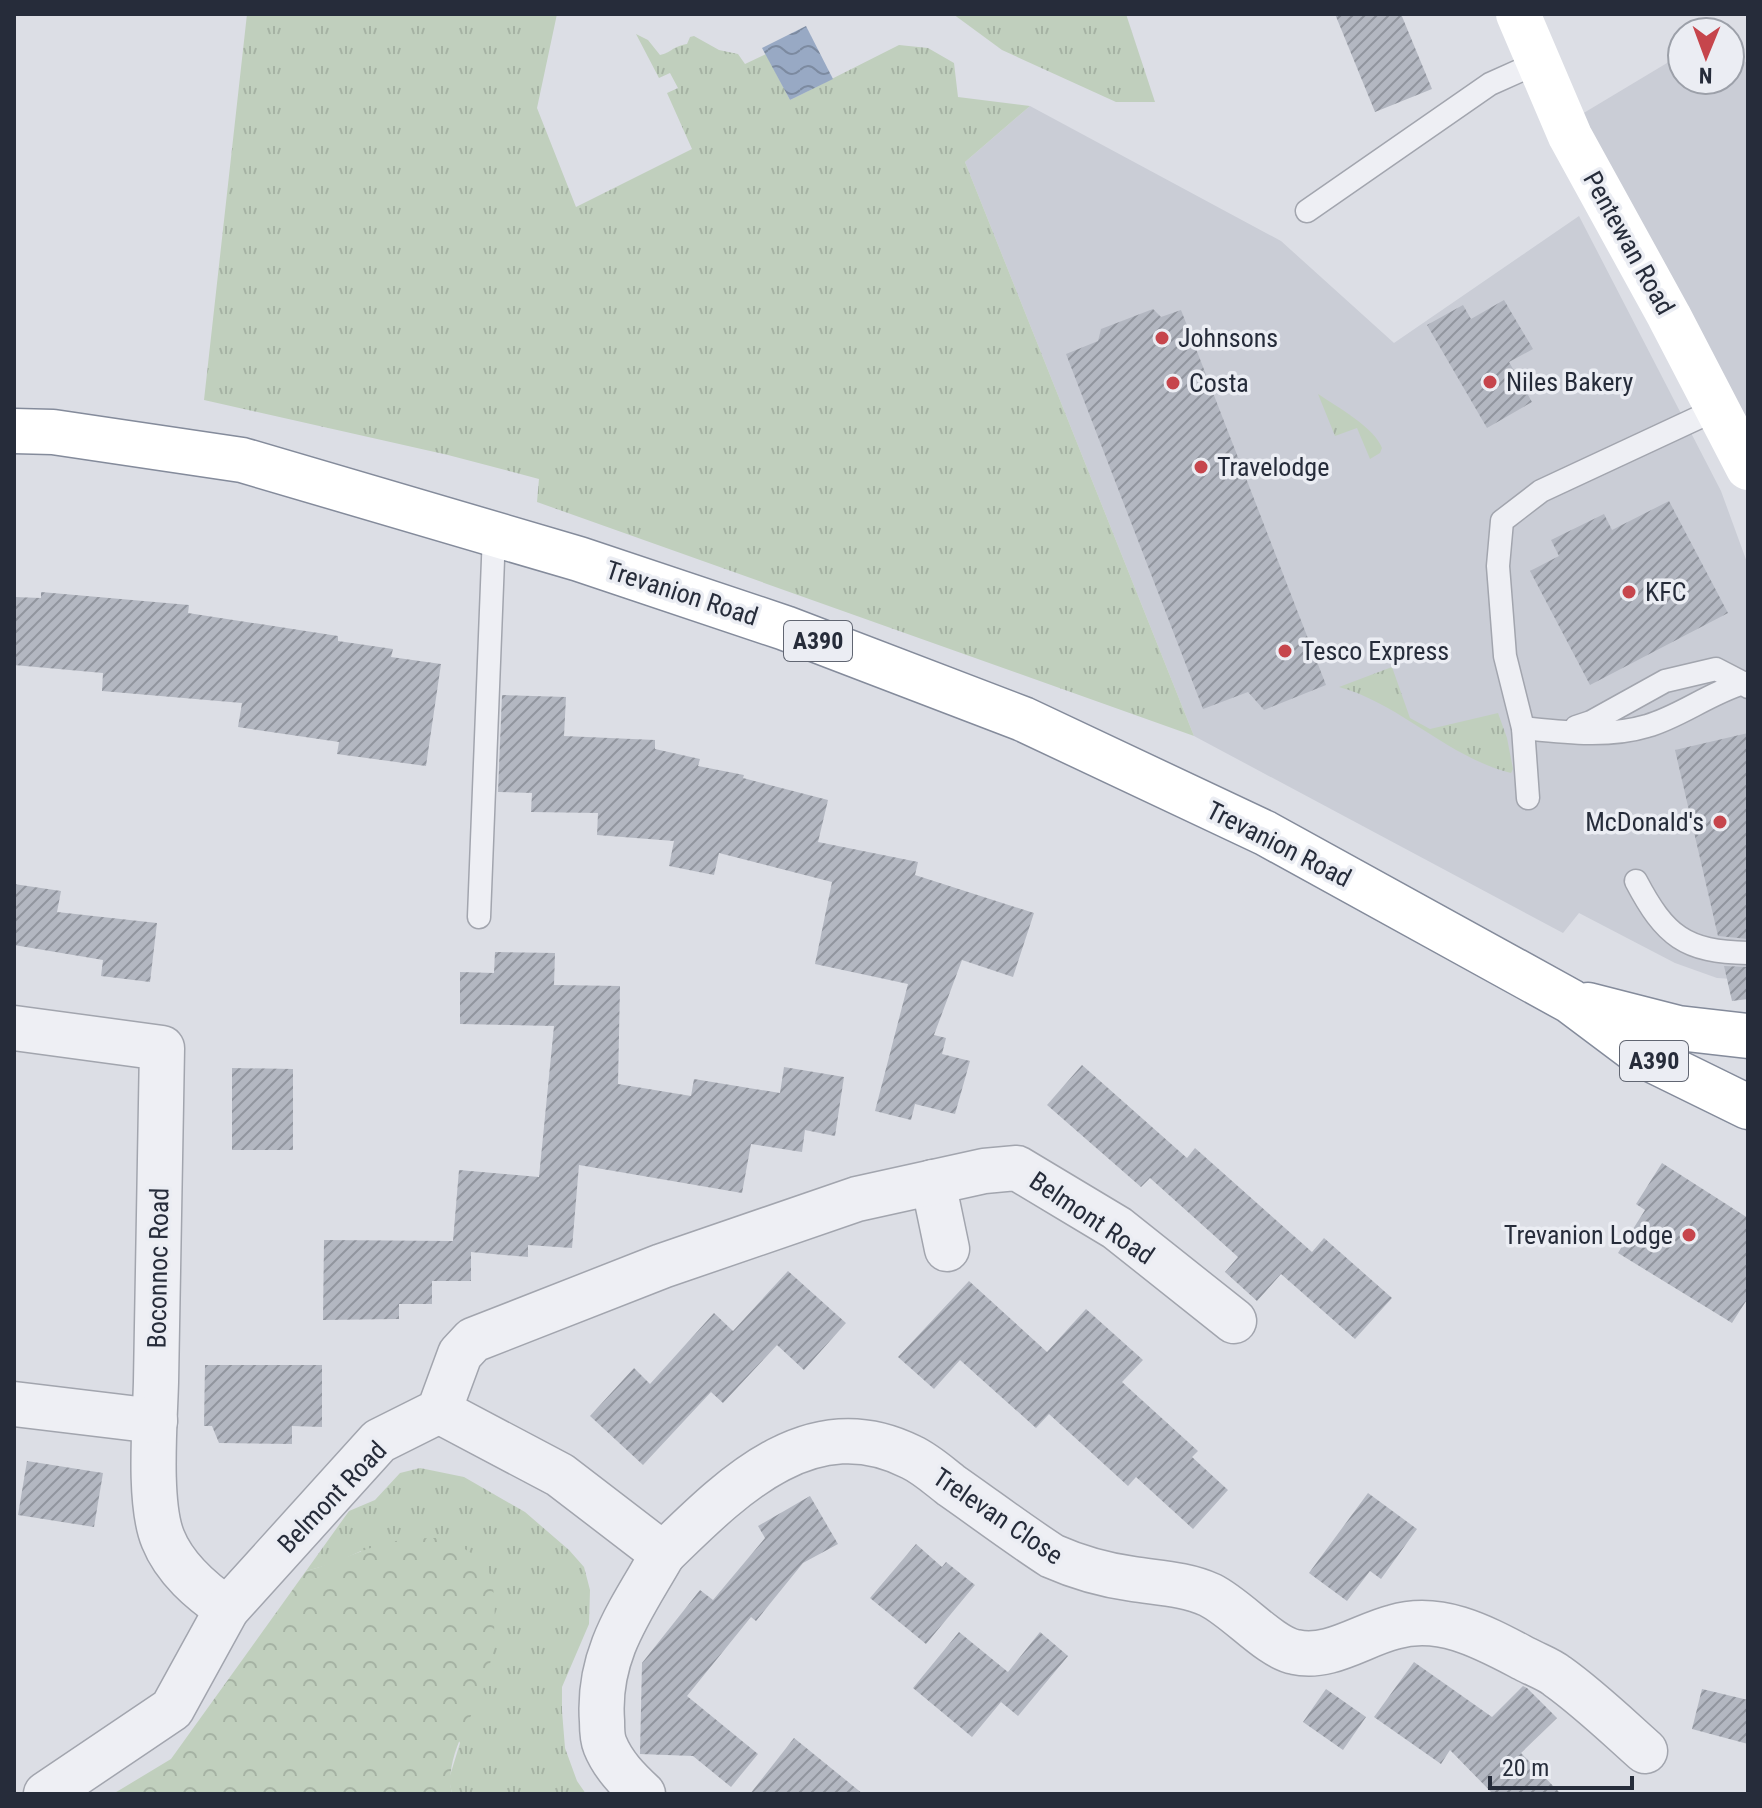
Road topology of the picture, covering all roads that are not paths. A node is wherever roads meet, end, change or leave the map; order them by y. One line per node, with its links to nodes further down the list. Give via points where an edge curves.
1 (1518, 14): 2 (main road, Pentewan Road)
2 (1537, 63): 3 (lane, via 1490,84); 4 (main road, Pentewan Road, via 1570,136)
3 (1307, 211)
4 (1717, 409): 6 (main road, Pentewan Road); 9 (lane, via 1541,491 1502,521 1498,566 1505,656)
5 (14, 431): 7 (main road, Trevanion Road / A390, via 242,460)
6 (1748, 468)
7 (494, 534): 13 (lane); 15 (main road, Trevanion Road / A390, via 785,628 1023,719 1265,833)
8 (1746, 685): 10 (lane, via 1721,690 1648,726); 10 (lane, via 1716,669 1665,681)
9 (1523, 728): 10 (lane); 11 (lane)
10 (1564, 732)
11 (1528, 798)
12 (1636, 881): 14 (lane, via 1660,923 1687,943 1723,953)
13 (479, 917)
14 (1748, 953)
15 (1570, 1001): 17 (main road, A390, via 1678,1028); 18 (main road, A390, via 1642,1055)
16 (14, 1028): 24 (street, Boconnoc Road, via 162,1048)
17 (1748, 1036)
18 (1748, 1107)
19 (933, 1182): 20 (street); 21 (street, Belmont Road, via 1017,1168 1117,1228); 23 (street, Belmont Road, via 812,1214 473,1340 460,1354)
20 (947, 1249)
21 (1234, 1321)
22 (14, 1404): 24 (street)
23 (439, 1411): 25 (street, via 560,1475); 26 (street, Belmont Road, via 379,1441)
24 (155, 1421): 26 (street, Boconnoc Road, via 156,1516 163,1541 200,1590)
25 (663, 1554): 27 (street, Trelevan Close, via 720,1498 773,1461 806,1447 841,1441 878,1445 912,1458 1052,1556 1077,1568 1208,1594 1295,1652 1319,1653 1393,1627 1426,1622 1468,1631 1557,1676); 29 (street, Trelevan Close, via 623,1623 601,1688 603,1743)
26 (227, 1609): 28 (street, Belmont Road, via 172,1709)
27 (1645, 1751)
28 (46, 1794)
29 (643, 1794)

